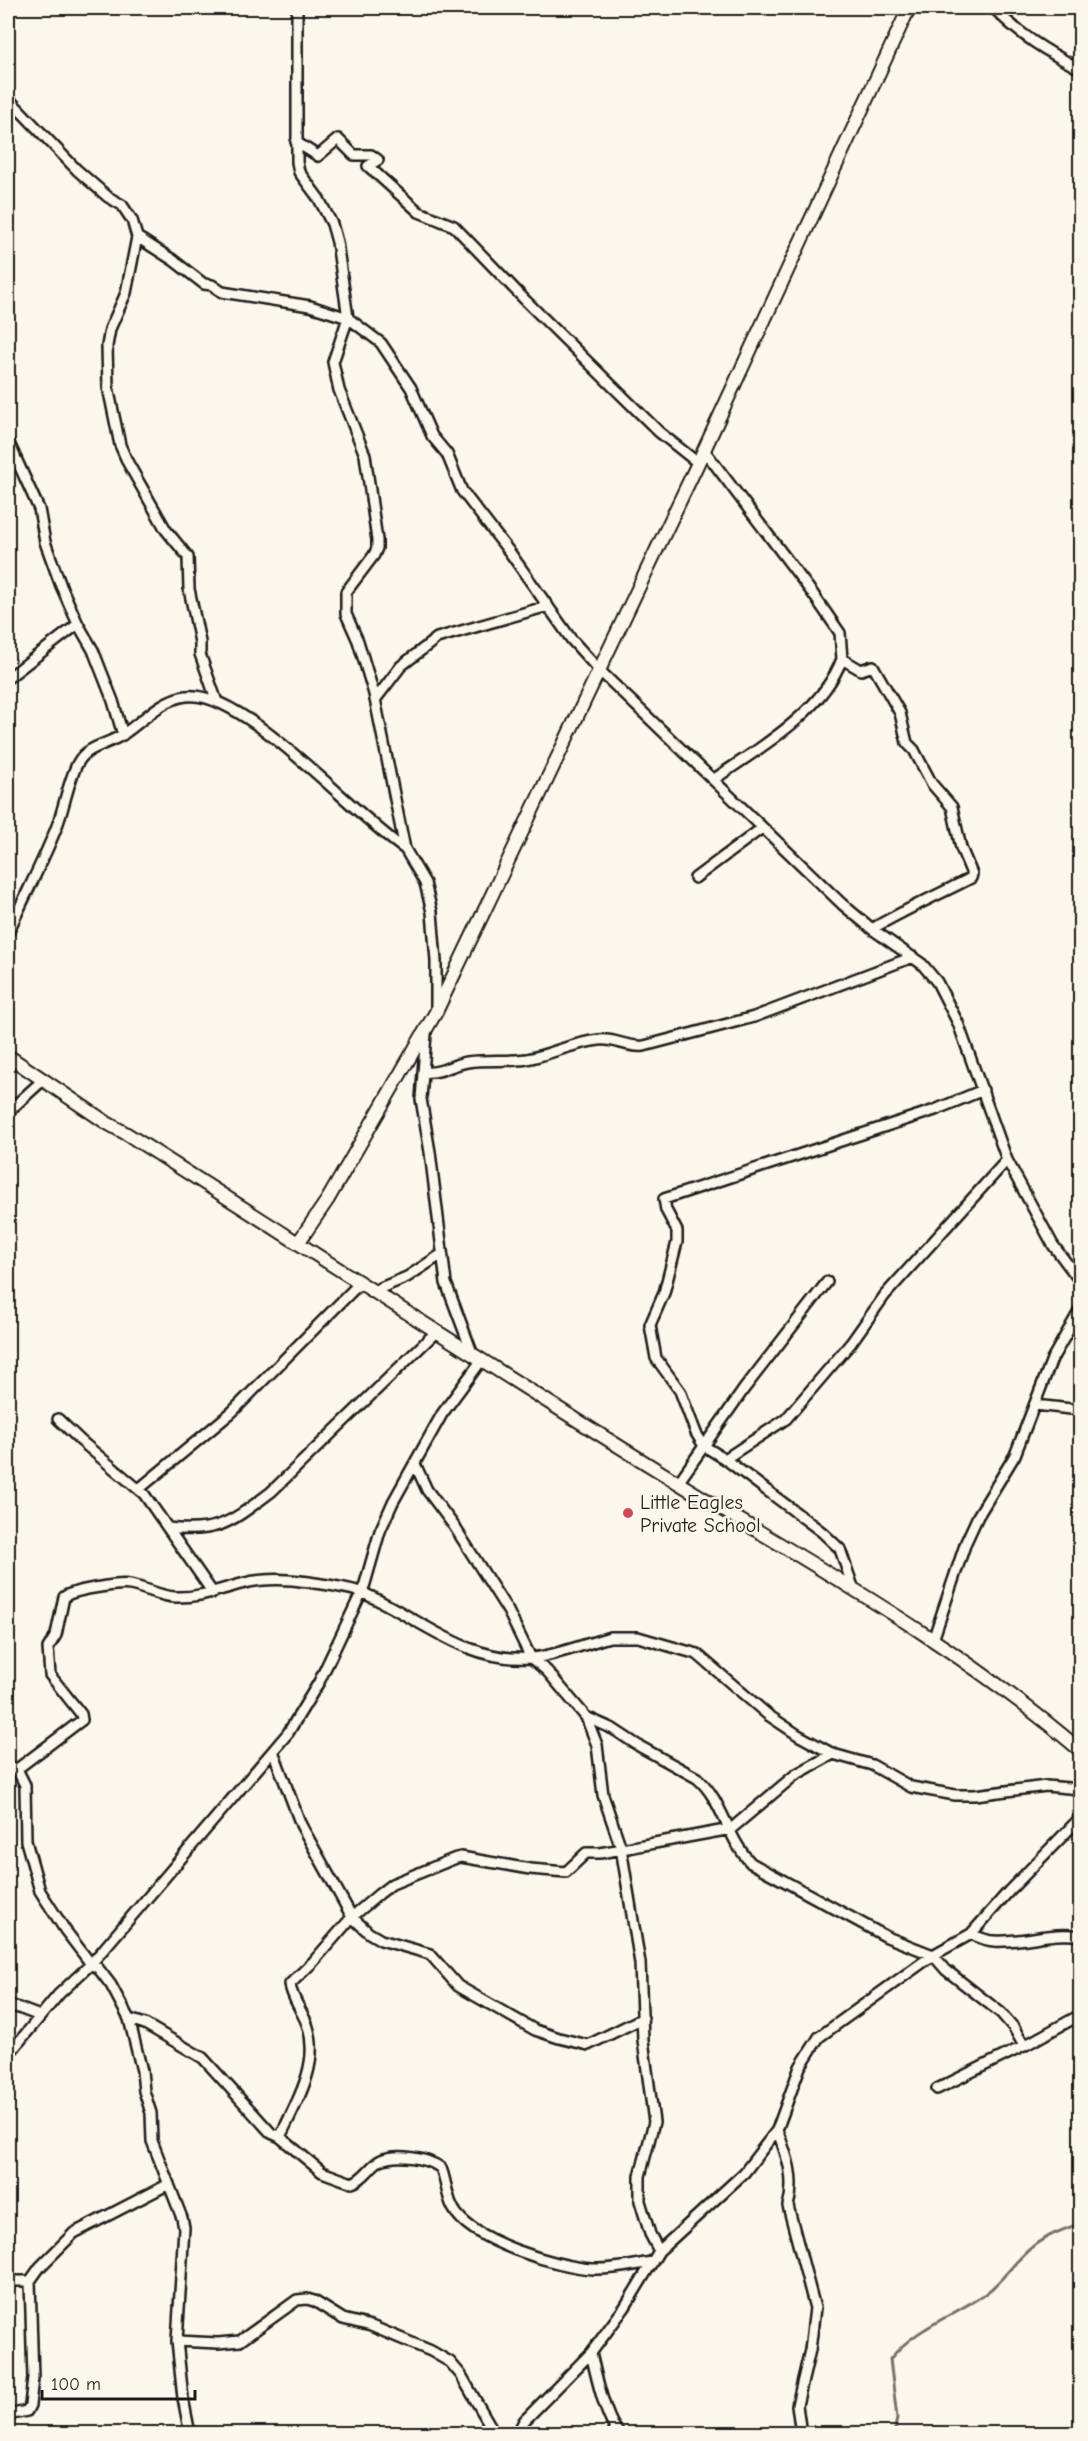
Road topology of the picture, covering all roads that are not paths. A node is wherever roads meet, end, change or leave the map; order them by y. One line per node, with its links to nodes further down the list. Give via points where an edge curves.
1 (297, 8): 6 (street)
2 (909, 8): 10 (street)
3 (994, 8): 4 (street, via 1032,42)
4 (1080, 69)
5 (8, 98): 7 (street, via 77,170 122,206)
6 (296, 142): 8 (street, via 299,172 332,224); 11 (street, via 318,156 338,139 354,155 371,155 378,160 368,166 419,212 454,226 659,432)
7 (137, 237): 8 (street, via 204,284 222,292 310,306); 17 (street, via 126,293 110,329 108,387 120,445 128,463 166,530 188,558 200,654)
8 (348, 318): 12 (street, via 376,338 387,352 411,388 432,436 447,454 457,482); 18 (street, via 333,362 339,390 365,455 377,548 346,592 346,614)
9 (8, 441): 13 (street, via 39,508 45,542)
10 (704, 450): 11 (street); 14 (street, via 840,633)
11 (698, 463): 15 (street)
12 (548, 606): 15 (street); 18 (street, via 437,638 401,666)
13 (78, 624): 16 (street); 19 (street, via 93,650)
14 (842, 659): 20 (street, via 836,674 803,714); 24 (street, via 861,670 873,666 882,679 900,713 907,743 932,784 952,807 961,848 972,874 971,878)
15 (599, 670): 20 (street); 27 (street)
16 (8, 677)
17 (216, 699): 19 (street, via 201,694 169,701); 22 (street, via 288,749)
18 (375, 700): 22 (street)
19 (123, 735): 25 (street, via 79,760 56,829)
20 (713, 780): 21 (street)
21 (762, 828): 23 (street); 24 (street)
22 (405, 849): 27 (street, via 425,883 432,912)
23 (695, 878)
24 (872, 929): 26 (street)
25 (8, 933)
26 (913, 957): 30 (street, via 754,1017 644,1046 608,1039 571,1044 527,1059 469,1062 436,1073); 32 (street, via 931,973 943,994)
27 (436, 1012): 28 (street)
28 (426, 1031): 30 (street); 35 (street)
29 (8, 1056): 31 (street)
30 (423, 1072): 36 (street, via 421,1099)
31 (44, 1079): 33 (street); 35 (street)
32 (983, 1090): 34 (street); 47 (street, via 935,1110 664,1199 677,1231 677,1242 664,1293 650,1325 656,1358 680,1391)
33 (8, 1112)
34 (1007, 1160): 37 (street, via 1053,1245); 48 (street, via 885,1294 851,1342 786,1419)
35 (298, 1243): 39 (street)
36 (442, 1254): 40 (street, via 407,1277); 43 (street, via 446,1283)
37 (1080, 1281)
38 (827, 1282): 47 (street)
39 (359, 1284): 40 (street); 51 (street, via 232,1412)
40 (371, 1292): 42 (street)
41 (1080, 1310): 44 (street, via 1052,1359)
42 (436, 1332): 43 (street); 52 (street, via 271,1492 242,1514 206,1530)
43 (477, 1358): 49 (street); 50 (street)
44 (1035, 1405): 45 (street); 56 (street, via 1015,1455 966,1542)
45 (1080, 1410)
46 (58, 1419): 51 (street)
47 (704, 1446): 48 (street); 50 (street)
48 (725, 1460): 53 (street, via 840,1549)
49 (415, 1464): 54 (street, via 380,1532); 57 (street, via 427,1490 508,1611)
50 (678, 1483): 53 (street)
51 (139, 1490): 52 (street)
52 (168, 1528): 55 (street)
53 (853, 1587): 56 (street)
54 (361, 1592): 55 (street, via 306,1582 267,1581); 57 (street, via 462,1647); 60 (street, via 319,1682)
55 (213, 1593): 62 (street, via 162,1596 123,1584 64,1597 56,1635 48,1648 50,1675 82,1720)
56 (933, 1640): 59 (street, via 1045,1720)
57 (531, 1658): 58 (street); 61 (street, via 610,1637 638,1636 685,1649 702,1658 768,1715)
58 (586, 1717): 65 (street, via 697,1778); 66 (street, via 597,1745 603,1795)
59 (1080, 1750)
60 (273, 1751): 67 (street, via 301,1825); 71 (street)
61 (833, 1754): 63 (street, via 872,1765 911,1787 955,1795 1055,1785); 65 (street, via 795,1775)
62 (12, 1769): 71 (street, via 25,1785 26,1841 40,1891)
63 (1080, 1789)
64 (1080, 1818): 68 (street)
65 (731, 1829): 66 (street); 70 (street, via 751,1863 887,1937)
66 (621, 1848): 67 (street, via 586,1853 566,1872 461,1857 392,1884); 75 (street, via 638,1947)
67 (352, 1917): 75 (street, via 381,1940 430,1954 458,1986 535,2030 588,2045); 81 (street, via 290,1984 306,2019 312,2047 309,2073)
68 (971, 1934): 69 (street, via 994,1941 1062,1934); 70 (street)
69 (1080, 1936)
70 (933, 1955): 77 (street, via 1001,2013); 80 (street, via 819,2037 800,2067)
71 (91, 1964): 74 (street); 76 (street, via 111,1985)
72 (8, 2004): 74 (street)
73 (1080, 2015): 77 (street)
74 (40, 2016): 78 (street)
75 (643, 2018): 83 (street, via 654,2122 640,2176 640,2201)
76 (129, 2019): 81 (street, via 145,2024 203,2058 271,2133); 82 (street, via 151,2113 152,2141)
77 (1024, 2046): 79 (street)
78 (8, 2055)
79 (936, 2089)
80 (777, 2130): 83 (street, via 744,2173); 94 (street, via 789,2158 792,2191 788,2206 815,2308 797,2405)
81 (280, 2136): 84 (street, via 322,2172 352,2183 368,2174 380,2160 393,2157 429,2161 441,2169 453,2208 470,2225 487,2238 556,2264 592,2269)
82 (169, 2184): 86 (street, via 74,2233); 87 (street, via 184,2228)
83 (659, 2251): 84 (street)
84 (652, 2262): 88 (street)
85 (8, 2281): 86 (street)
86 (30, 2281): 89 (street, via 30,2404 27,2411)
87 (177, 2341): 90 (street); 91 (street, via 240,2341 297,2300 307,2299 343,2319 431,2350 450,2362)
88 (591, 2353): 92 (street, via 524,2421); 93 (street, via 608,2412)
89 (8, 2415)
90 (190, 2433)
91 (495, 2433)
92 (518, 2433)
93 (620, 2433)
94 (801, 2433)

